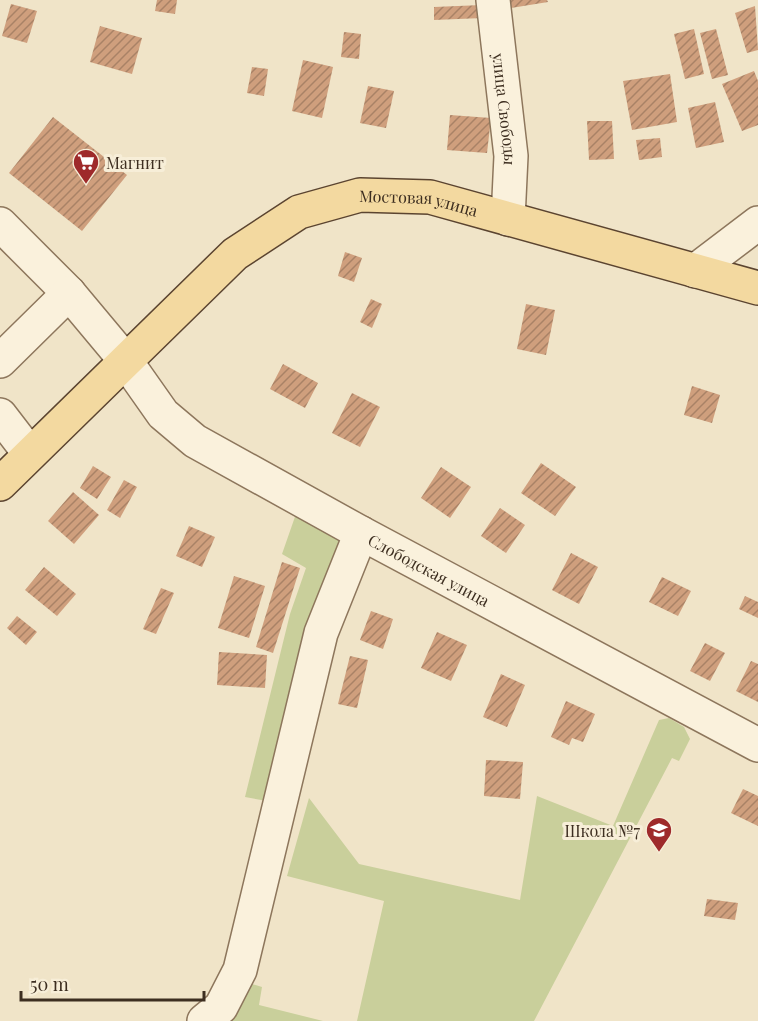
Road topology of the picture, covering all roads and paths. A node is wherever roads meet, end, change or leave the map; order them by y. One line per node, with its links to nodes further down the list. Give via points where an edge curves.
1 (493, 0): 2 (street, улица Свободы, via 511,156)
2 (508, 219): 5 (main road, Мостовая улица); 8 (main road, Мостовая улица, via 430,197 360,195 299,212 235,254)
3 (758, 223): 5 (street)
4 (0, 224): 7 (street, Слободская улица)
5 (695, 271): 6 (main road, Мостовая улица)
6 (758, 288)
7 (69, 293): 8 (street, Слободская улица); 9 (street)
8 (125, 360): 11 (main road, Мостовая улица); 13 (street, Слободская улица, via 163,414 195,441)
9 (0, 361)
10 (0, 415): 11 (street)
11 (30, 454): 12 (main road, Мостовая улица)
12 (0, 484)
13 (361, 533): 14 (street, Слободская улица); 15 (street, via 321,633 240,970 221,1007)
14 (758, 745)
15 (204, 1021)

